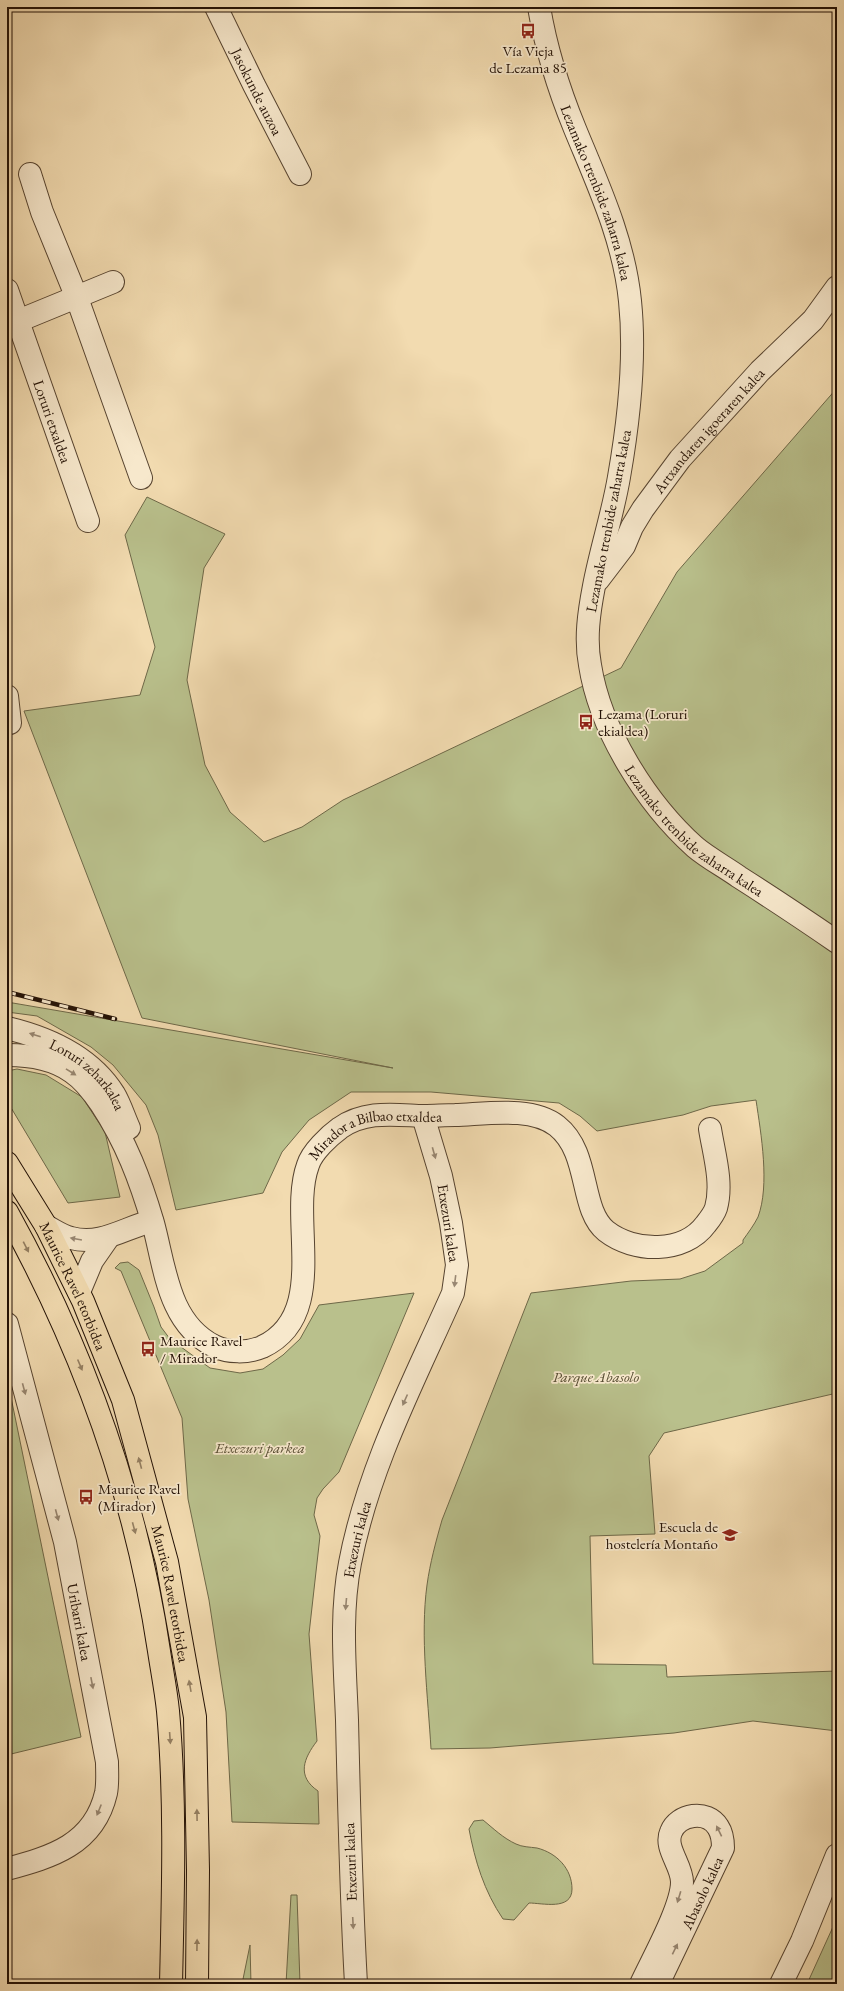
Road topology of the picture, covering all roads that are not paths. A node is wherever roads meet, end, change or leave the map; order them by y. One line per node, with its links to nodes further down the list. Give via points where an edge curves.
1 (216, 7): 4 (street, Jasokunde auzoa)
2 (539, 7): 12 (street, Lezamako trenbide zaharra kalea, via 555,75 607,203 619,244 630,299 633,340 628,412 619,478)
3 (30, 174): 8 (street, via 42,212)
4 (300, 174)
5 (113, 282): 8 (street)
6 (837, 287): 12 (street, Artxandaren igoeraren kalea, via 813,320 760,371 680,459 643,509 624,546)
7 (7, 290): 9 (street, Loruri etxaldea)
8 (77, 298): 9 (street); 10 (street)
9 (18, 321): 11 (street, Loruri etxaldea)
10 (141, 478)
11 (88, 521)
12 (595, 584): 15 (street, Lezamako trenbide zaharra kalea, via 588,622 590,667 602,711 625,757 654,803 696,848)
13 (7, 696): 14 (street)
14 (10, 723)
15 (837, 942)
16 (7, 1028): 20 (street, Loruri zeharkalea, one-way to 16, via 129,1128 114,1094 89,1064 53,1042)
17 (7, 1055): 20 (street, Loruri zeharkalea, one-way to 20, via 46,1060 72,1071 88,1086)
18 (423, 1116): 19 (street, Mirador a Bilbao etxaldea, via 528,1113 546,1118 569,1138 583,1170 595,1216 603,1228 620,1241 644,1247 665,1247 684,1242 700,1232 715,1212 720,1188); 23 (street, Mirador a Bilbao etxaldea, via 384,1113 358,1118 339,1128 308,1162 302,1191 304,1247 297,1310 287,1327 272,1342 254,1350 238,1352 216,1348 186,1325 168,1285); 32 (street, Etxezuri kalea, one-way to 32, via 441,1176 457,1265 453,1293 382,1453 361,1519 350,1565 344,1618 349,1846)
19 (710, 1129)
20 (131, 1155): 23 (street, Loruri zeharkalea)
21 (7, 1163): 24 (main road, Maurice Ravel etorbidea)
22 (7, 1212): 30 (main road, Maurice Ravel etorbidea, one-way to 30, via 53,1301 96,1403 143,1560 167,1700 171,1754 174,1861)
23 (152, 1221): 25 (street)
24 (46, 1226): 25 (street, one-way to 24, via 87,1241 70,1238); 26 (main road, Maurice Ravel etorbidea)
25 (108, 1238): 26 (street, via 92,1261)
26 (79, 1292): 31 (main road, Maurice Ravel etorbidea, one-way to 26, via 196,1717 167,1562 122,1400)
27 (7, 1324): 29 (street, Uribarri kalea, one-way to 29, via 64,1542 107,1762 106,1792 97,1815 75,1843 43,1859)
28 (837, 1855): 35 (street, via 802,1941)
29 (7, 1869)
30 (171, 1984)
31 (197, 1984)
32 (356, 1984)
33 (641, 1984): 34 (street, Abasolo kalea, one-way to 33, via 723,1848 718,1827 705,1817 686,1818 674,1826 670,1833 669,1841 682,1873 680,1894)
34 (658, 1984)
35 (781, 1984)

